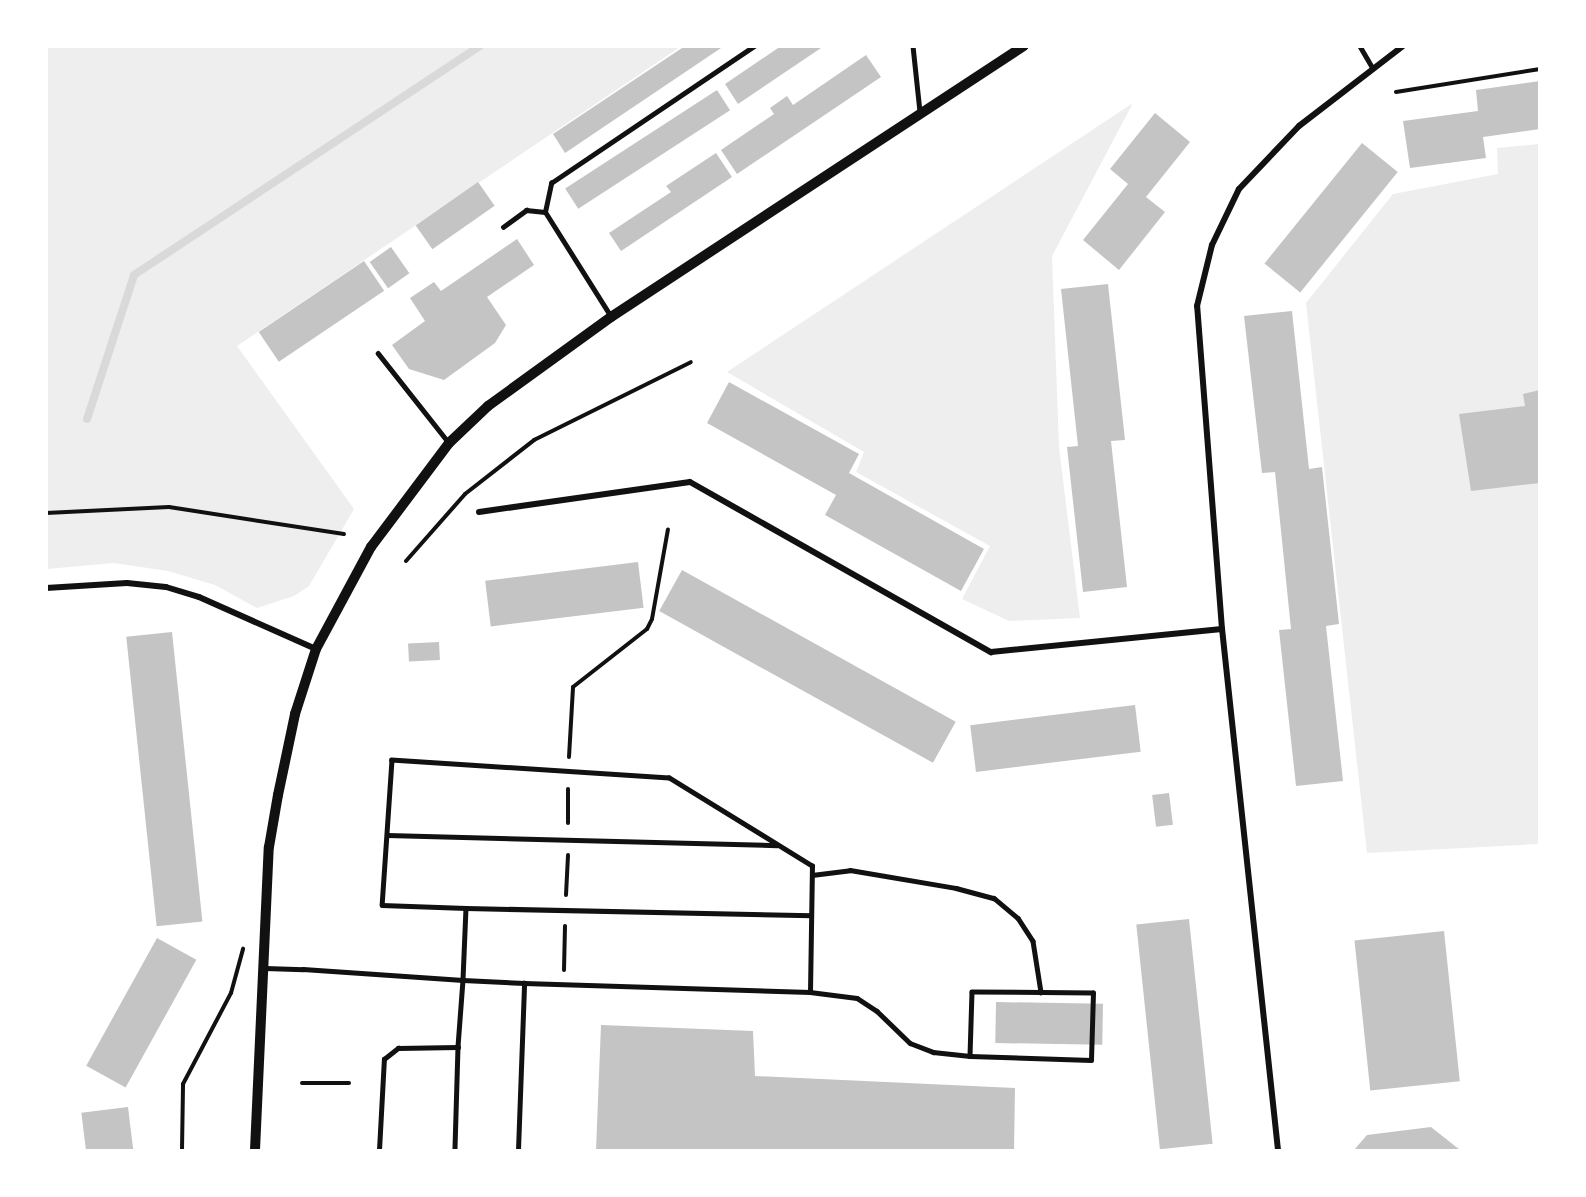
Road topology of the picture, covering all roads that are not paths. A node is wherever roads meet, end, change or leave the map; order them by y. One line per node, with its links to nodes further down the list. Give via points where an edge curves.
1 (754, 46): 8 (lane, via 551,183)
2 (913, 46): 7 (lane)
3 (1024, 46): 7 (street)
4 (1360, 46): 6 (lane)
5 (1403, 46): 6 (street)
6 (1372, 67): 15 (street, via 1299,126 1239,189 1212,245 1197,306)
7 (920, 116): 10 (street)
8 (544, 212): 9 (lane, via 526,210); 10 (lane)
9 (503, 227)
10 (611, 317): 12 (street, via 488,406)
11 (378, 353): 12 (lane)
12 (449, 443): 16 (street, via 371,547)
13 (479, 512): 15 (street, via 690,482 991,652)
14 (46, 588): 16 (street, via 127,583 166,587 199,597)
15 (1222, 629): 33 (street)
16 (316, 649): 22 (street, via 295,714 269,847)
17 (387, 835): 18 (lane); 18 (lane, via 392,760 669,778); 20 (lane, via 382,905)
18 (777, 845): 19 (lane, via 812,866)
19 (812, 874): 21 (lane); 26 (lane, via 850,870 994,898 1018,918 1033,941)
20 (466, 908): 21 (lane); 23 (lane)
21 (812, 915): 25 (lane)
22 (262, 968): 23 (lane); 29 (street)
23 (463, 980): 24 (lane); 27 (lane)
24 (524, 983): 25 (lane); 32 (lane)
25 (810, 992): 28 (lane, via 857,998 878,1011 910,1043 933,1052)
26 (1041, 992): 28 (lane, via 972,992); 28 (lane, via 1093,993 1091,1060)
27 (458, 1047): 30 (lane, via 398,1048 384,1059); 31 (lane)
28 (970, 1056)
29 (255, 1150)
30 (379, 1150)
31 (454, 1150)
32 (518, 1150)
33 (1278, 1150)

